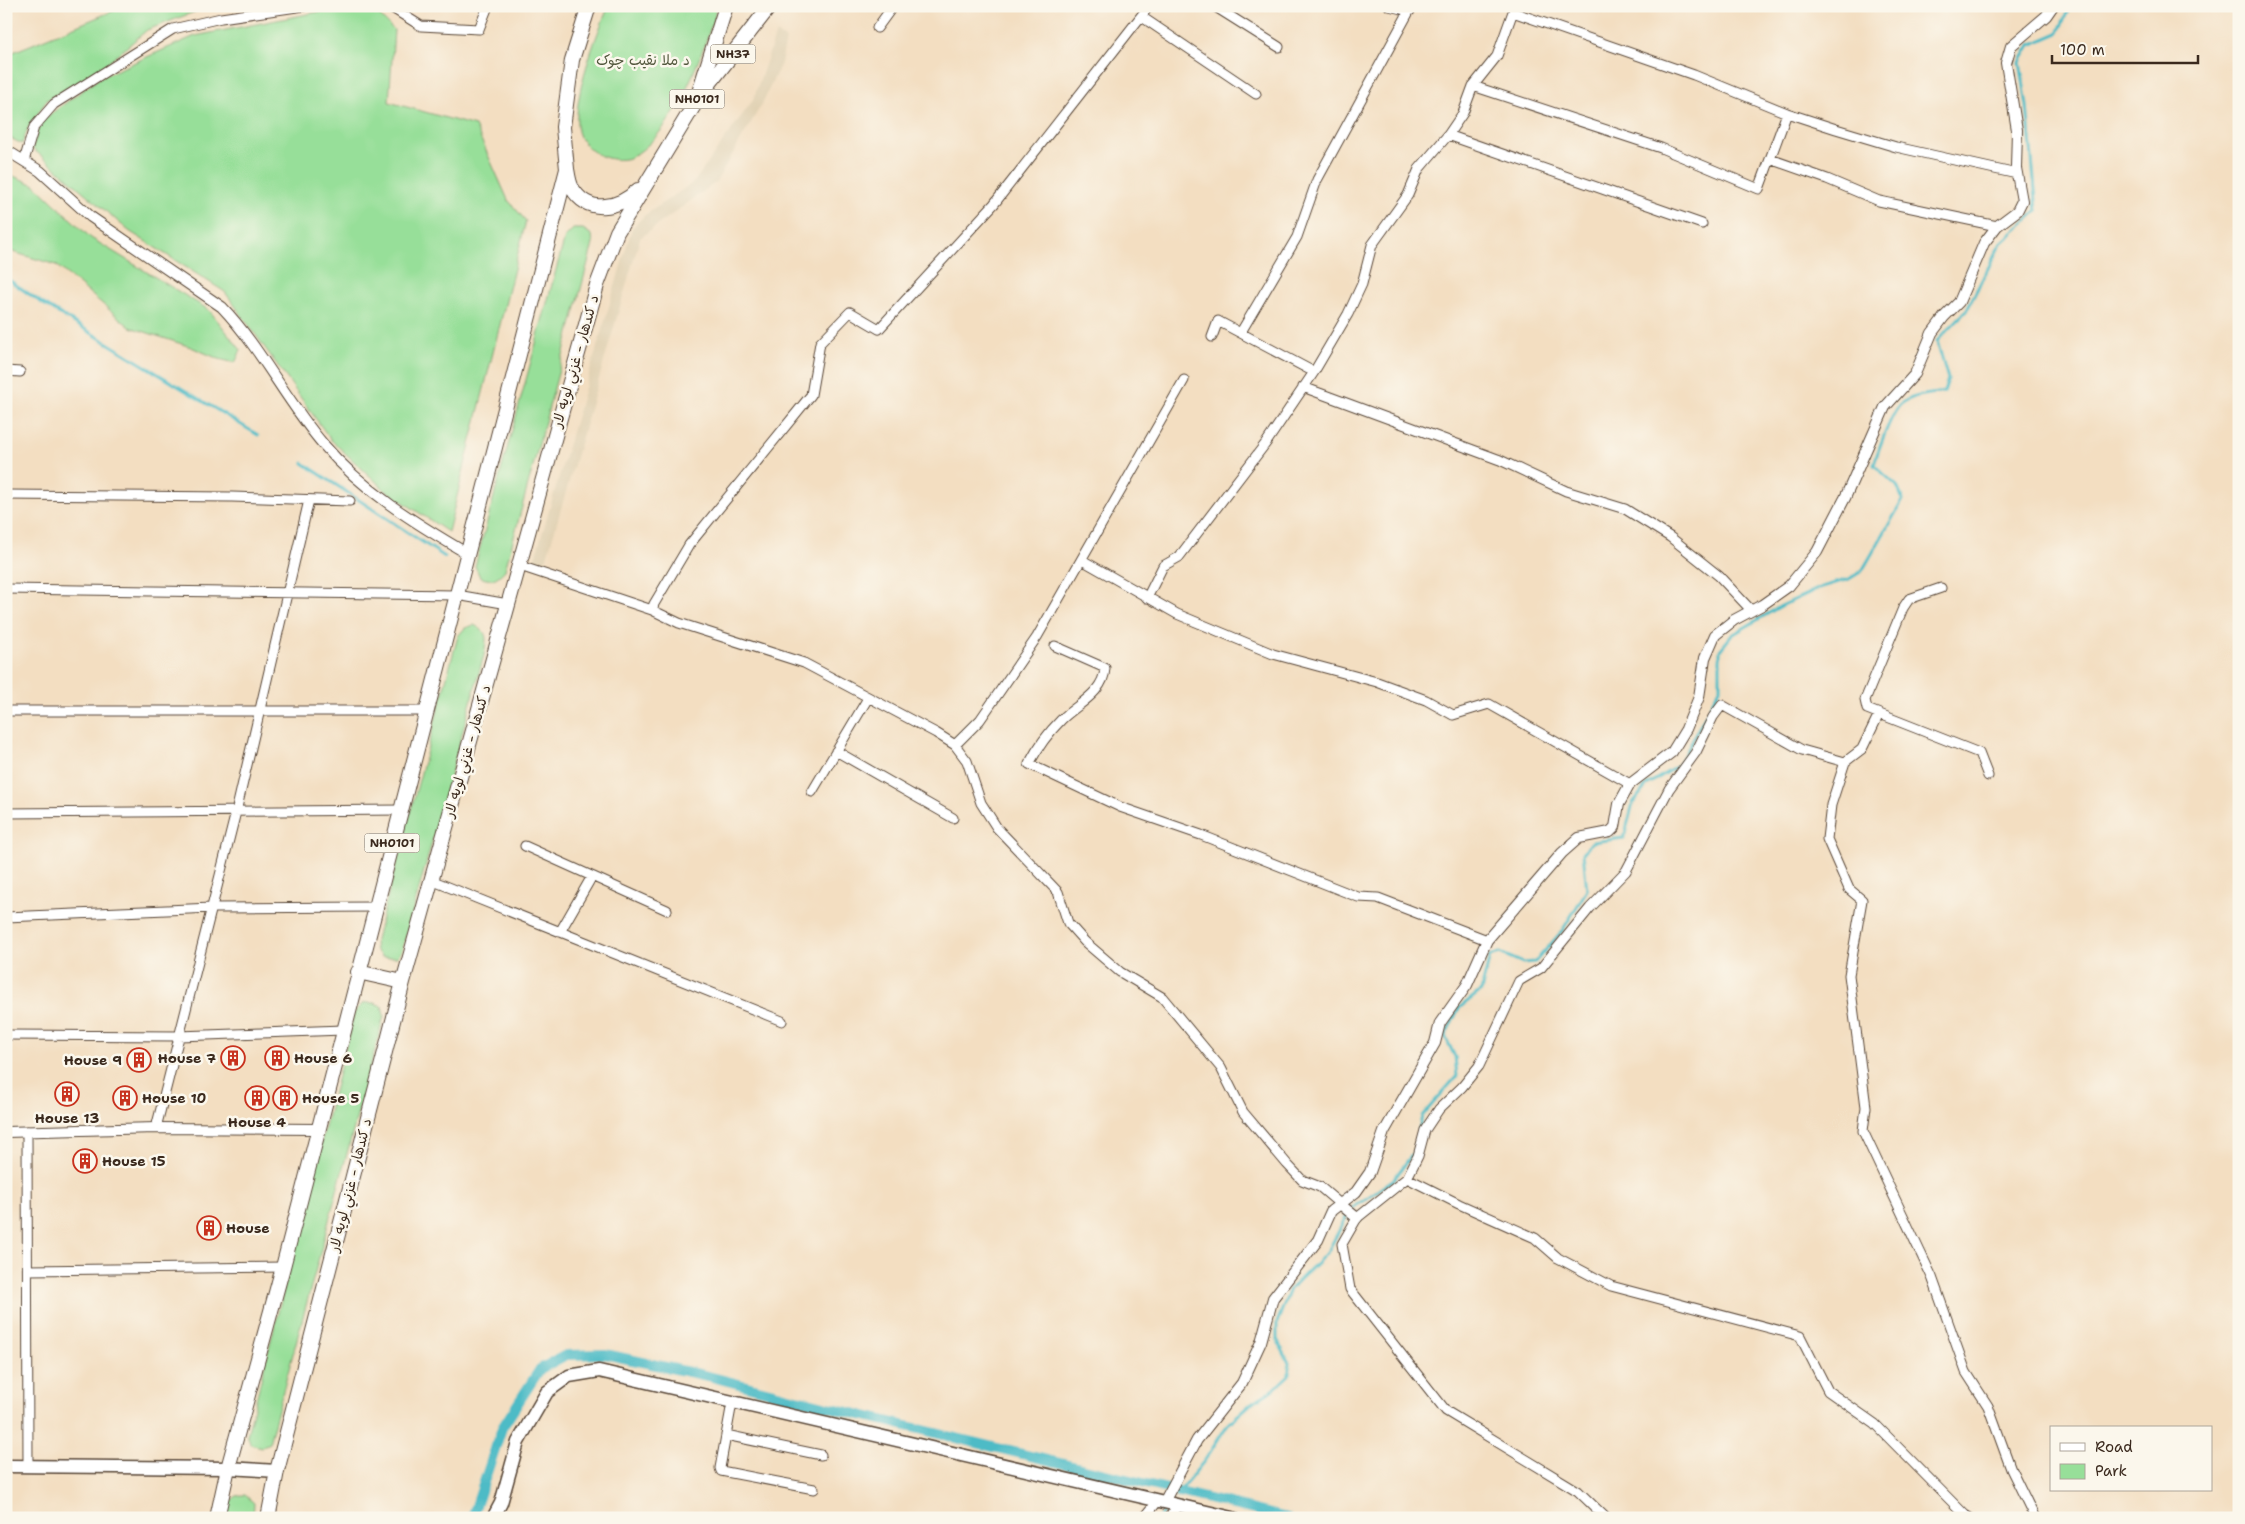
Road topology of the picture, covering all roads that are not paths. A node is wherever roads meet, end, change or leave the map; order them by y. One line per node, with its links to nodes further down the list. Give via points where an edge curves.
1 (304, 6): 24 (street, via 221,18 173,29 54,104 34,128)
2 (389, 6): 3 (street, via 421,26 479,29)
3 (488, 6)
4 (589, 6): 25 (highway, NH0101, via 572,60 563,127)
5 (726, 6): 19 (highway, د کندهار - غزني لويه لار / NH0101)
6 (770, 6): 19 (highway, NH37)
7 (893, 6): 15 (street)
8 (1149, 6): 14 (street)
9 (1214, 6): 16 (street)
10 (2053, 6): 26 (street, via 2011,46 2006,63 2017,130)
11 (1391, 7): 12 (street)
12 (1411, 9): 30 (street, via 1317,180 1297,237)
13 (1514, 9): 17 (street, via 1497,56); 20 (street, via 1694,74)
14 (1142, 17): 18 (street); 49 (street, via 994,204 879,329 850,312 820,343 811,395 689,545)
15 (877, 28)
16 (1279, 47)
17 (1473, 86): 21 (street, via 1463,114); 23 (street, via 1661,148 1759,189)
18 (1256, 94)
19 (696, 102): 27 (highway, د کندهار - غزني لويه لار / NH0101)
20 (1788, 113): 23 (street); 26 (street, via 1896,147)
21 (1448, 135): 28 (street); 34 (street, via 1418,169 1408,196 1372,245 1362,284)
22 (6, 150): 24 (street)
23 (1770, 159): 29 (street, via 1827,178 1879,201)
24 (24, 161): 40 (street, via 92,217 222,307 239,324 323,444 365,485 411,521)
25 (567, 168): 27 (highway, NH0101, via 571,187 584,202 598,208 631,198); 40 (highway, NH0101)
26 (2017, 174): 29 (street, via 2022,201 2017,211)
27 (647, 182): 42 (highway, د کندهار - غزني لويه لار / NH0101, via 617,232 597,285)
28 (1702, 224)
29 (1997, 226): 50 (street, via 1984,243 1959,302 1932,333 1915,374 1885,407 1817,552 1789,586)
30 (1241, 332): 31 (street, via 1218,320); 34 (street)
31 (1212, 337)
32 (6, 371): 33 (street)
33 (20, 372)
34 (1314, 372): 36 (street)
35 (1184, 380): 41 (street)
36 (1303, 388): 47 (street, via 1266,443 1179,557 1164,566); 50 (street, via 1500,460 1566,491 1625,510 1670,537 1698,559)
37 (6, 495): 38 (street)
38 (309, 500): 39 (street); 45 (street)
39 (350, 501)
40 (468, 554): 46 (highway, NH0101)
41 (1082, 560): 47 (street); 57 (street, via 1037,638 980,720)
42 (517, 565): 48 (highway, د کندهار - غزني لويه لار / NH0101); 49 (street)
43 (1941, 588): 56 (street, via 1909,599 1903,608 1865,700 1867,709)
44 (6, 589): 45 (street)
45 (287, 594): 46 (street); 54 (street)
46 (457, 595): 48 (street); 55 (highway, NH0101)
47 (1148, 598): 61 (street, via 1177,614 1273,654 1377,682 1426,700 1453,716 1488,704)
48 (508, 604): 69 (highway, د کندهار - غزني لويه لار / NH0101)
49 (652, 610): 52 (street, via 679,623 804,663)
50 (1751, 610): 61 (street, via 1715,636 1705,658 1699,697 1672,752)
51 (1055, 646): 75 (street, via 1105,668 1104,678 1094,694 1062,719 1040,744 1029,764 1120,807 1358,896 1378,898)
52 (868, 698): 57 (street); 58 (street)
53 (6, 710): 54 (street)
54 (260, 711): 55 (street); 64 (street)
55 (426, 711): 63 (highway, NH0101)
56 (1879, 714): 59 (street, via 1862,749); 60 (street, via 1979,753)
57 (955, 745): 87 (street, via 967,760 981,802 997,828 1058,892 1068,923 1120,972 1162,997 1221,1068 1243,1112 1286,1164 1302,1180 1320,1186)
58 (836, 751): 62 (street); 66 (street)
59 (1845, 762): 86 (street, via 1802,750 1722,705 1696,752 1670,789 1626,871 1540,968 1519,981 1479,1066 1439,1109 1425,1130); 108 (street, via 1831,805 1828,839 1849,889 1862,900 1849,975 1866,1107 1863,1130 1932,1277 1966,1372 1988,1406 2011,1469)
60 (1988, 776)
61 (1630, 784): 75 (street, via 1618,804 1615,827 1610,832 1579,838 1562,853)
62 (812, 792)
63 (402, 810): 64 (street); 70 (highway, NH0101)
64 (236, 812): 65 (street); 71 (street)
65 (6, 813)
66 (953, 818)
67 (525, 846): 68 (street)
68 (591, 878): 72 (street); 74 (street)
69 (431, 880): 74 (street); 77 (highway, د کندهار - غزني لويه لار / NH0101)
70 (375, 907): 71 (street); 76 (highway, NH0101)
71 (212, 908): 73 (street); 81 (street)
72 (667, 910)
73 (6, 917)
74 (560, 932): 78 (street)
75 (1487, 940): 87 (street, via 1467,985 1440,1023 1435,1043 1384,1132 1370,1172)
76 (358, 972): 77 (highway); 79 (highway, NH0101)
77 (403, 982): 96 (highway, د کندهار - غزني لويه لار / NH0101)
78 (782, 1021)
79 (343, 1030): 81 (street); 83 (highway, NH0101)
80 (6, 1035): 81 (street)
81 (179, 1036): 82 (street)
82 (156, 1128): 83 (street); 84 (street)
83 (318, 1129): 88 (highway, NH0101)
84 (27, 1131): 85 (street); 89 (street)
85 (6, 1132)
86 (1408, 1178): 87 (street); 107 (street, via 1535,1238 1558,1258 1611,1286 1800,1336 1828,1391 1875,1424)
87 (1348, 1211): 98 (street, via 1331,1211 1318,1240 1273,1298 1261,1342 1242,1383 1197,1440); 106 (street, via 1342,1244 1350,1289 1446,1411 1578,1491)
88 (283, 1267): 89 (street); 95 (highway, NH0101)
89 (28, 1270): 94 (street)
90 (732, 1403): 91 (street); 98 (main road); 102 (main road, via 599,1371 569,1376 547,1392 518,1442)
91 (726, 1434): 92 (street); 97 (street, via 721,1471)
92 (821, 1455)
93 (6, 1466): 94 (main road)
94 (28, 1466): 95 (main road)
95 (228, 1468): 96 (main road); 100 (highway, NH0101)
96 (277, 1471): 101 (highway, د کندهار - غزني لويه لار / NH0101)
97 (814, 1489)
98 (1161, 1501): 99 (main road); 103 (street)
99 (1179, 1506): 104 (street); 105 (main road)
100 (217, 1518)
101 (268, 1518)
102 (493, 1518)
103 (1144, 1518)
104 (1168, 1518)
105 (1233, 1518)
106 (1606, 1518)
107 (1970, 1518)
108 (2035, 1518)

